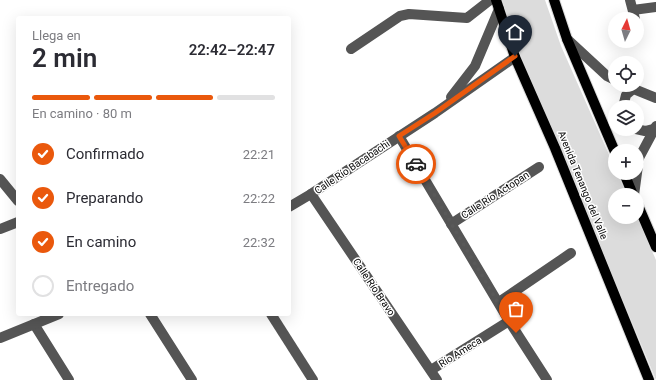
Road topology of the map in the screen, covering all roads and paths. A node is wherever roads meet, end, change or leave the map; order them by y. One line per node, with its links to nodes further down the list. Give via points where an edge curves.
1 (490, 0): 7 (street, via 467,18 408,14 400,16)
2 (554, 0): 6 (main road)
3 (498, 5): 8 (main road, Avenida Tenango del Valle); 12 (street, Calle Río Bacabachi, via 475,66 447,102)
4 (656, 7): 5 (street)
5 (632, 10)
6 (567, 39): 9 (street); 16 (main road)
7 (351, 48)
8 (515, 56): 12 (street, Calle Río Bacabachi); 42 (main road, Avenida Tenango del Valle, via 556,148)
9 (608, 76)
10 (641, 92): 11 (street)
11 (656, 98)
12 (435, 113): 15 (street, Calle Río Bacabachi)
13 (654, 127): 14 (street); 19 (street, via 639,158)
14 (644, 131)
15 (399, 136): 20 (street, Calle Río Bacabachi); 25 (street)
16 (612, 144)
17 (539, 167): 25 (street, Calle Río Actopan)
18 (0, 179): 21 (street)
19 (635, 188)
20 (311, 194): 22 (street, Calle Río Bacabachi); 36 (street, Calle Río Bravo)
21 (16, 199)
22 (291, 206)
23 (644, 219): 27 (main road)
24 (16, 223): 26 (street)
25 (451, 224): 29 (street)
26 (0, 229)
27 (656, 247)
28 (572, 253): 29 (street)
29 (499, 302): 33 (street)
30 (54, 316): 34 (street)
31 (151, 316): 38 (street)
32 (272, 316): 39 (street)
33 (509, 321): 36 (street, Río Ameca); 41 (street)
34 (34, 324): 35 (street); 37 (street)
35 (1, 334)
36 (431, 370): 40 (street, Calle Río Bravo)
37 (69, 380)
38 (192, 380)
39 (313, 380)
40 (437, 380)
41 (546, 380)
42 (649, 380)

